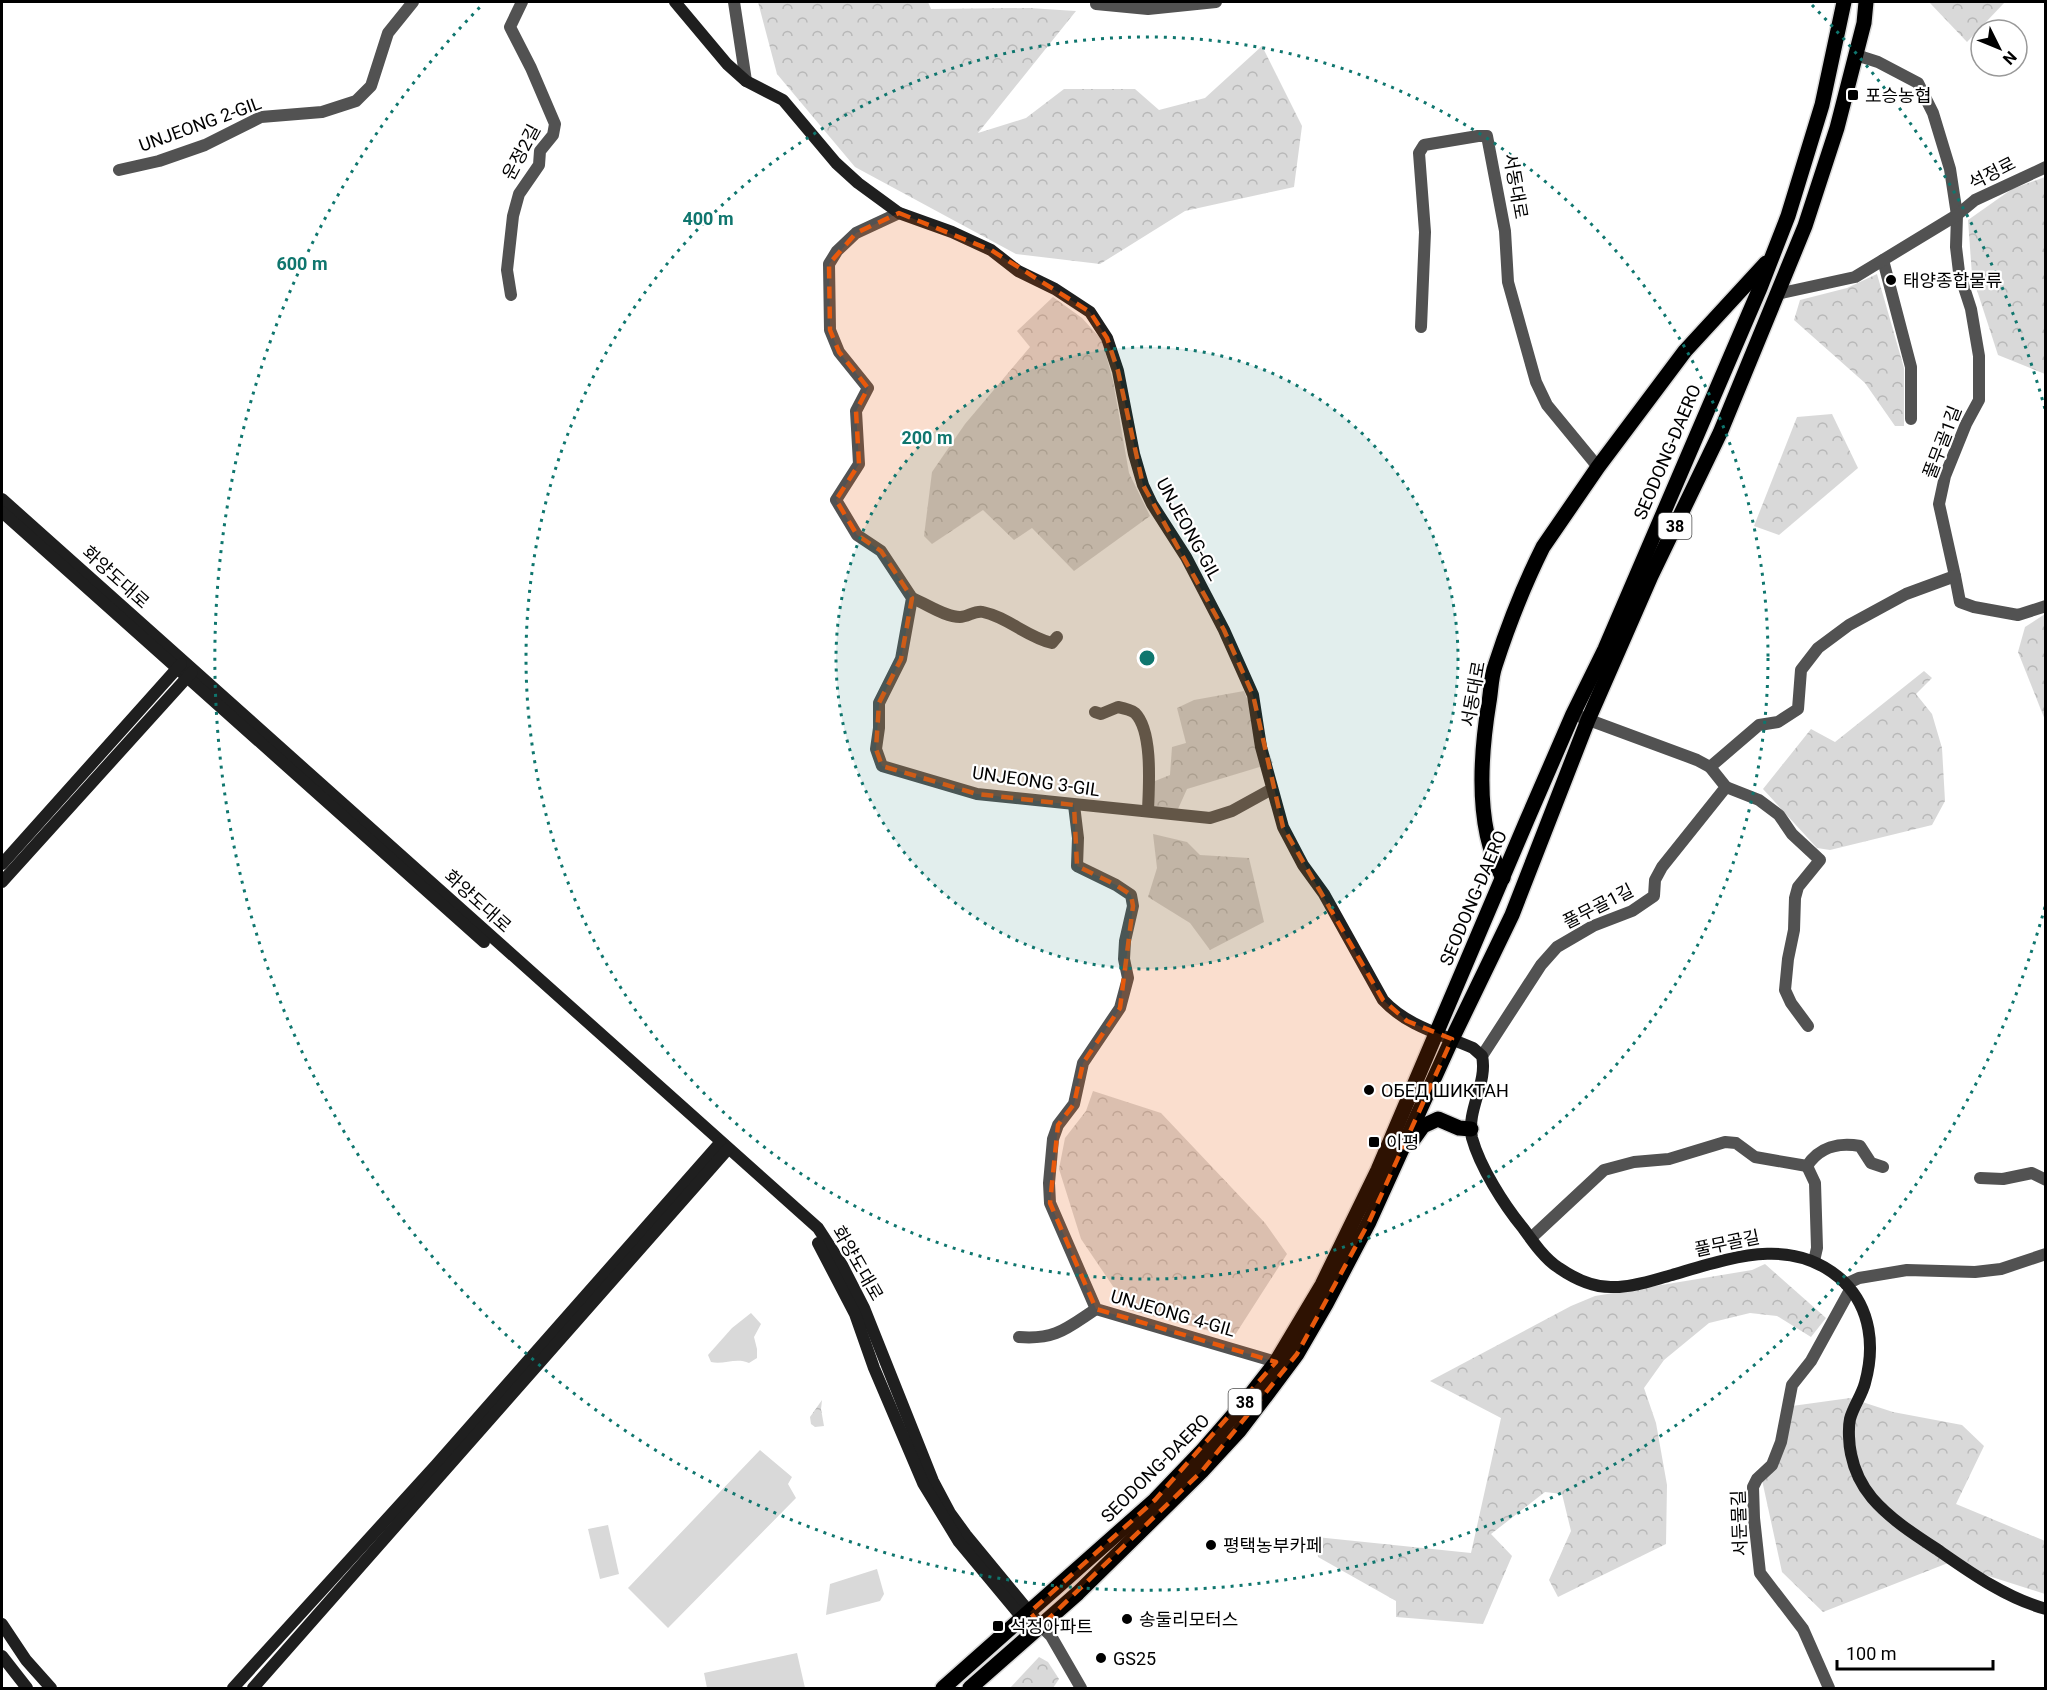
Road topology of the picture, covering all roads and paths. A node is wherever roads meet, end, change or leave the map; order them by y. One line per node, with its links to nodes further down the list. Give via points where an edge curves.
1 (413, 2): 12 (street, UNJEONG 2-GIL, via 388,33 371,86 356,101 322,112 261,117 205,145)
2 (522, 2): 18 (street, 운정2길, via 510,27 555,124 553,135 540,151 539,165 519,195 513,216 507,270)
3 (675, 2): 10 (street, UNJEONG-GIL)
4 (734, 2): 10 (street)
5 (1216, 2): 8 (street, via 1148,9)
6 (1844, 2): 15 (main road, SEODONG-DAERO / 38, via 1822,105)
7 (1866, 2): 9 (main road, SEODONG-DAERO / 38)
8 (1096, 4)
9 (1856, 55): 14 (street, 풀무골1길, via 1918,83 1933,113 1950,169); 17 (main road, SEODONG-DAERO / 38, via 1805,226)
10 (746, 81): 13 (street, UNJEONG-GIL, via 783,100 836,163)
11 (2046, 167): 14 (street, 석정로, via 1975,200)
12 (119, 170)
13 (899, 213): 25 (street, via 855,233 829,264 830,330 839,352 868,388 856,411 859,464 836,500 857,535 881,551); 34 (street, UNJEONG-GIL, via 990,250 1018,271 1090,312 1107,338 1118,370 1143,485 1197,578 1253,695)
14 (1957, 215): 16 (street); 24 (street, 풀무골1길, via 1959,272 1971,309 1979,356 1979,400 1946,476 1940,504)
15 (1772, 256): 21 (main road, 서동대로, via 1685,351); 31 (main road, SEODONG-DAERO / 38, via 1605,649)
16 (1883, 260): 17 (street, via 1855,277); 20 (street, 풀무골1길, via 1911,367)
17 (1777, 294): 31 (main road, SEODONG-DAERO / 38, via 1720,433)
18 (511, 295)
19 (1421, 327): 21 (street, 서동대로, via 1425,232 1419,153 1424,145 1487,136 1505,231 1508,282 1536,382 1547,405)
20 (1911, 419)
21 (1598, 467): 38 (main road, 서동대로, via 1543,547 1494,668 1482,794 1493,861)
22 (2, 499): 28 (street, 화양도대로)
23 (2, 512): 28 (street, 화양도대로)
24 (1955, 576): 26 (street, 풀무골1길, via 1960,603 2019,615); 32 (street, via 1906,594 1818,648 1801,670 1798,709 1778,722 1759,725)
25 (912, 597): 27 (street, via 953,616 980,611 1041,640 1052,643); 35 (street, UNJEONG 3-GIL, via 901,659 879,703 876,749 882,766 977,794)
26 (2046, 606)
27 (1057, 637)
28 (180, 665): 29 (street, 화양도대로); 37 (street)
29 (190, 674): 39 (street); 45 (street, 화양도대로)
30 (1095, 712): 36 (street, via 1101,714 1118,706 1134,712 1142,723 1149,758)
31 (1581, 717): 32 (street); 38 (main road, SEODONG-DAERO / 38); 41 (main road, SEODONG-DAERO / 38, via 1512,915)
32 (1710, 767): 33 (street)
33 (1726, 787): 40 (street, via 1759,800 1779,815 1792,834 1820,860 1798,887 1795,898 1785,990); 42 (street, 풀무골1길, via 1662,867 1653,896 1632,912 1593,926 1557,947)
34 (1272, 789): 36 (street, UNJEONG 3-GIL, via 1210,818); 41 (street, UNJEONG-GIL, via 1283,827 1383,1000 1407,1022)
35 (1074, 805): 36 (street, UNJEONG 3-GIL); 54 (street, UNJEONG 4-GIL, via 1077,866 1131,895 1133,906 1125,941 1128,978 1120,1008 1083,1064 1074,1104 1058,1125 1052,1150 1050,1203)
36 (1148, 810)
37 (2, 864)
38 (1503, 878): 41 (main road, SEODONG-DAERO / 38)
39 (2, 882)
40 (1808, 1026)
41 (1445, 1036): 42 (street); 44 (main road, SEODONG-DAERO / 38); 56 (main road, SEODONG-DAERO / 38, via 1414,1081 1378,1170 1336,1257)
42 (1482, 1056): 43 (street, 풀무골길)
43 (1471, 1129): 44 (main road, via 1438,1119 1424,1126); 50 (street, 풀무골길, via 1487,1172)
44 (1404, 1147): 60 (main road, SEODONG-DAERO / 38, via 1326,1304 1297,1354 1268,1393 1202,1471)
45 (721, 1148): 58 (street, 화양도대로, via 811,1233 825,1253 950,1513); 62 (street); 65 (street)
46 (1807, 1166): 47 (street, via 1823,1149 1847,1144 1860,1146 1871,1163); 50 (street, via 1755,1157 1736,1143 1725,1142 1669,1159 1634,1162 1604,1170); 52 (street, via 1815,1183)
47 (1883, 1167)
48 (1980, 1178): 49 (street, via 2003,1179 2032,1173)
49 (2046, 1180)
50 (1531, 1238): 52 (street, 풀무골길, via 1557,1267 1578,1279 1614,1287 1644,1283 1721,1260 1772,1252)
51 (2046, 1254): 53 (street, via 2001,1269 1907,1270 1859,1278)
52 (1814, 1261): 53 (street, 풀무골길, via 1826,1266)
53 (1848, 1287): 57 (street, via 1869,1322 1870,1334 1865,1384 1850,1420 1850,1453 1859,1479 1872,1498 1907,1530 1983,1580); 69 (street, 서둔물길, via 1811,1360 1792,1385 1781,1442 1772,1465 1753,1487 1760,1574 1803,1629)
54 (1096, 1309): 55 (street, via 1056,1335); 56 (street, UNJEONG 4-GIL)
55 (1019, 1337)
56 (1276, 1362): 58 (main road, SEODONG-DAERO / 38, via 1163,1492)
57 (2046, 1609)
58 (1026, 1616): 60 (street, 화양도대로); 66 (main road, SEODONG-DAERO / 38)
59 (2, 1624): 64 (street)
60 (1037, 1629): 67 (main road, SEODONG-DAERO / 38); 68 (street, via 1051,1636)
61 (2, 1656): 63 (street)
62 (257, 1684)
63 (27, 1689)
64 (51, 1689)
65 (233, 1689)
66 (943, 1689)
67 (970, 1689)
68 (1081, 1689)
69 (1830, 1689)

